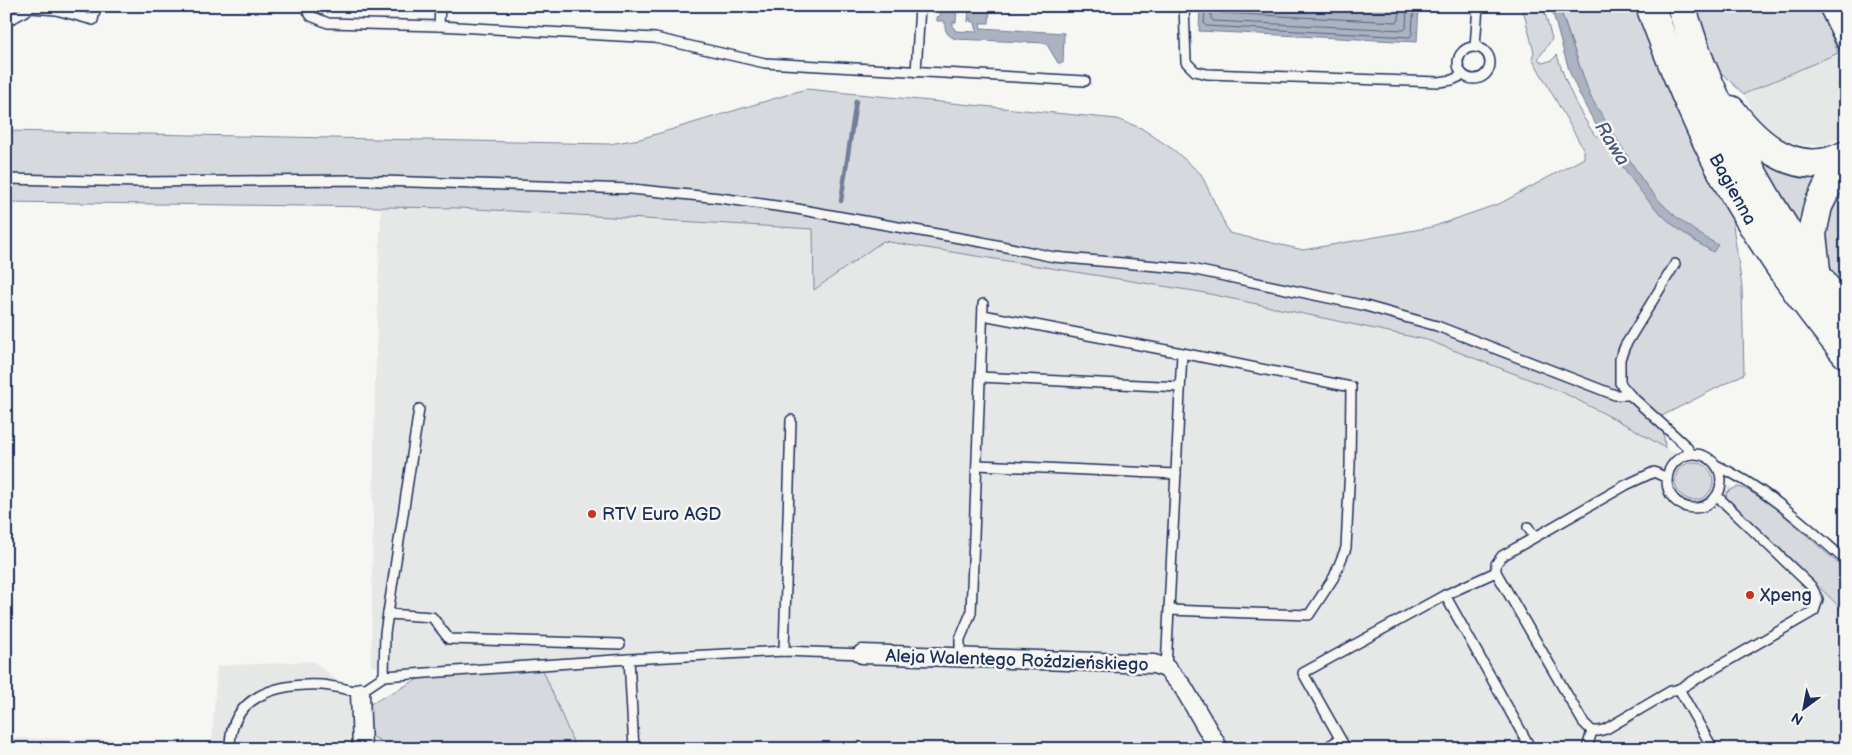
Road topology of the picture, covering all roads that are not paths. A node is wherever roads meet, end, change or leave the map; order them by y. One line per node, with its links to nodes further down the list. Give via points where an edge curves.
1 (96, 6): 10 (lane, via 93,20)
2 (305, 6): 12 (lane, via 311,16 328,23)
3 (440, 6): 12 (lane)
4 (920, 6): 15 (lane)
5 (1184, 6): 17 (lane, via 1186,62 1195,71 1207,74 1439,82)
6 (1478, 6): 14 (lane)
7 (1650, 6): 28 (main road, Bagienna, via 1695,117 1737,198 1784,273)
8 (1681, 6): 16 (main road, Bagienna)
9 (1828, 6): 13 (street)
10 (33, 7): 11 (lane)
11 (6, 22)
12 (439, 26): 15 (lane, via 655,38 765,63)
13 (1846, 42)
14 (1475, 47): 17 (lane, via 1464,50 1458,59); 17 (lane, via 1489,56 1488,72 1473,80)
15 (916, 72): 18 (lane)
16 (1704, 72): 19 (main road, via 1744,127 1783,157 1824,162); 23 (main road, Bagienna, via 1748,166)
17 (1463, 75)
18 (1086, 81)
19 (1846, 155)
20 (1846, 166): 23 (main road, via 1829,184 1818,206 1812,234)
21 (6, 179): 31 (lane, via 389,182 631,189 720,198 816,212 1054,257 1190,269 1309,293 1437,326 1615,395)
22 (1675, 264): 31 (lane, via 1620,359 1620,382)
23 (1817, 274): 25 (main road, Bagienna)
24 (983, 304): 26 (lane)
25 (1846, 312)
26 (983, 315): 27 (lane); 29 (lane)
27 (1182, 354): 30 (lane); 45 (lane, via 1351,388 1348,512 1346,548 1334,576 1309,615)
28 (1846, 354)
29 (980, 378): 30 (lane); 36 (lane)
30 (1180, 387): 37 (lane)
31 (1630, 395): 34 (lane)
32 (419, 408): 46 (lane)
33 (791, 420): 48 (lane)
34 (1691, 454): 35 (lane, via 1700,454); 38 (lane, via 1675,462)
35 (1716, 464): 39 (lane, via 1721,480); 42 (lane, via 1772,497)
36 (977, 465): 37 (lane); 50 (lane, via 971,614 960,639)
37 (1176, 474): 45 (lane)
38 (1667, 478): 39 (lane, via 1671,495 1684,506 1702,507); 41 (lane, via 1654,472)
39 (1717, 496): 54 (lane, via 1811,586 1818,599 1814,611)
40 (1528, 527): 41 (lane)
41 (1534, 538): 43 (lane, via 1502,556 1496,564)
42 (1846, 561)
43 (1496, 572): 44 (lane); 56 (lane, via 1583,722)
44 (1445, 595): 57 (lane, via 1303,673); 64 (lane)
45 (1169, 610): 52 (lane)
46 (388, 614): 47 (lane, via 432,617 449,639); 53 (lane)
47 (620, 644)
48 (784, 651): 49 (lane); 51 (lane)
49 (862, 654): 50 (street, Aleja Walentego Roździeńskiego)
50 (960, 658): 52 (street, Aleja Walentego Roździeńskiego, via 1154,664)
51 (629, 659): 53 (lane); 60 (lane)
52 (1166, 668): 61 (street, Aleja Walentego Roździeńskiego, via 1183,687)
53 (384, 676): 55 (lane)
54 (1679, 689): 56 (lane, via 1606,729); 66 (lane)
55 (360, 692): 58 (lane, via 324,685 299,685 267,691 239,713 229,738); 59 (street)
56 (1592, 731): 65 (lane)
57 (1340, 739): 62 (lane); 63 (lane)
58 (230, 749)
59 (362, 749)
60 (634, 749)
61 (1219, 749)
62 (1324, 749)
63 (1346, 749)
64 (1530, 749)
65 (1590, 749)
66 (1713, 749)

